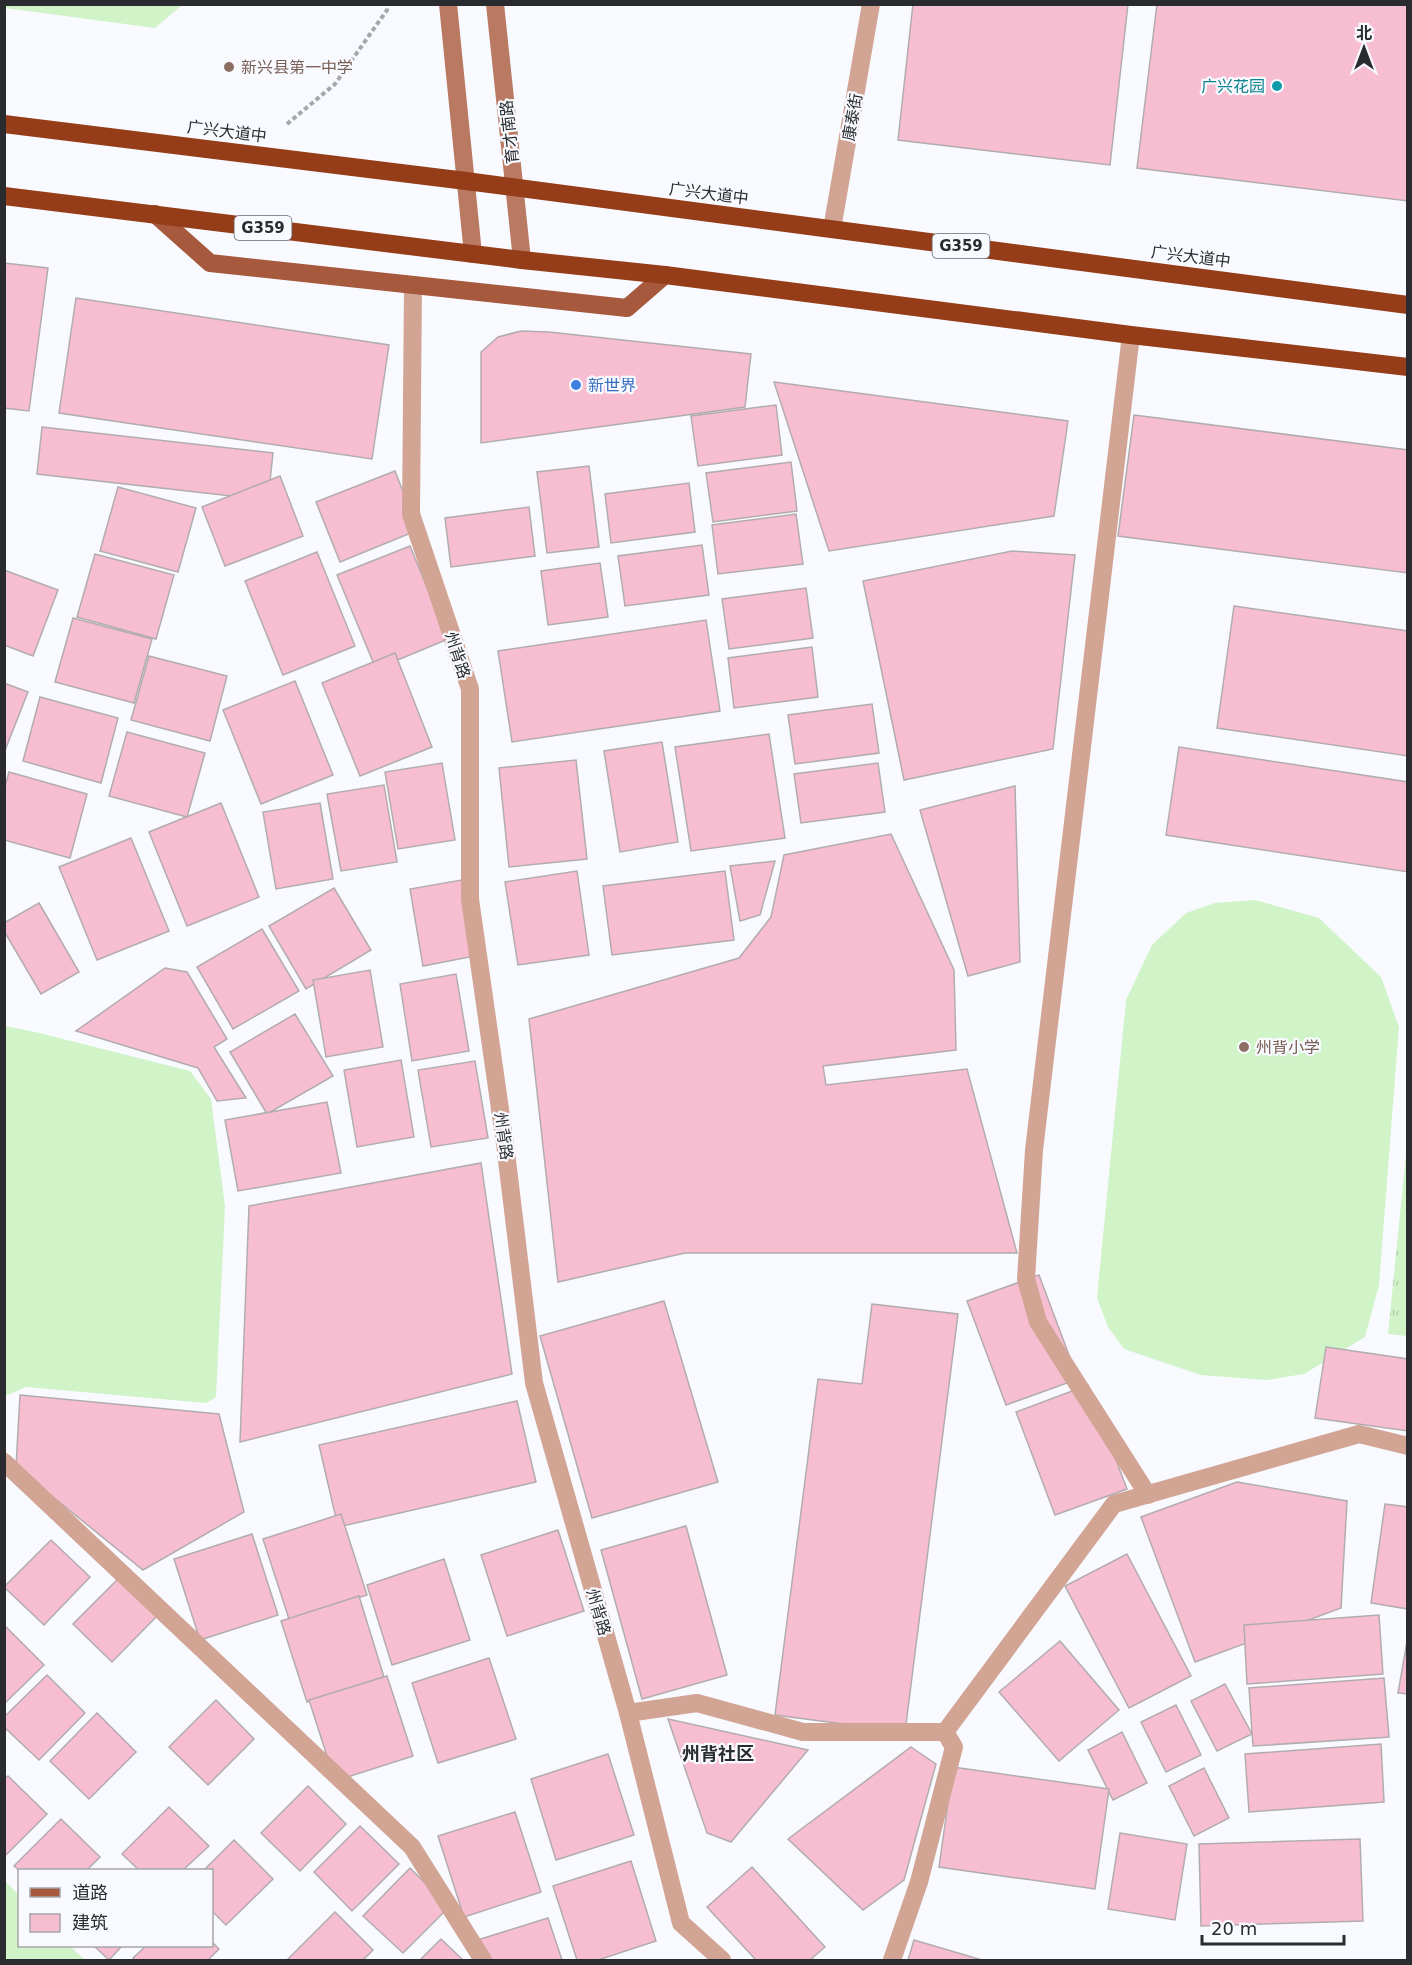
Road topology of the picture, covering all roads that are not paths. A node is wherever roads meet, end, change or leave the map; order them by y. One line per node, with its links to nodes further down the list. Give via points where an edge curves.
1 (448, 4): 5 (street)
2 (495, 4): 6 (street, 育才南路)
3 (871, 4): 9 (street, 康泰街)
4 (4, 124): 5 (highway, 广兴大道中 / G359)
5 (466, 181): 6 (highway, 广兴大道中 / G359); 10 (street)
6 (515, 188): 9 (highway, 广兴大道中 / G359); 11 (street, 育才南路)
7 (4, 196): 8 (highway, G359)
8 (154, 214): 10 (highway, G359); 13 (main road, via 210,263)
9 (832, 229): 14 (highway, 广兴大道中 / G359)
10 (473, 254): 11 (highway, G359)
11 (522, 260): 12 (highway, G359)
12 (665, 275): 13 (main road, via 627,308); 15 (highway, G359)
13 (413, 285): 20 (street, 州背路, via 411,514 470,689 470,899 534,1383)
14 (1407, 304)
15 (1131, 335): 16 (highway, G359); 19 (street, via 1034,1150 1026,1279 1038,1322)
16 (1407, 367)
17 (1407, 1446): 19 (street, via 1359,1434)
18 (4, 1462): 22 (street, via 412,1847)
19 (1148, 1495): 21 (street, via 1114,1503)
20 (628, 1713): 21 (street, via 697,1703 803,1732); 23 (street, 州背路, via 681,1923)
21 (945, 1732): 24 (street, via 954,1747 919,1882)
22 (483, 1960)
23 (722, 1960)
24 (892, 1960)

